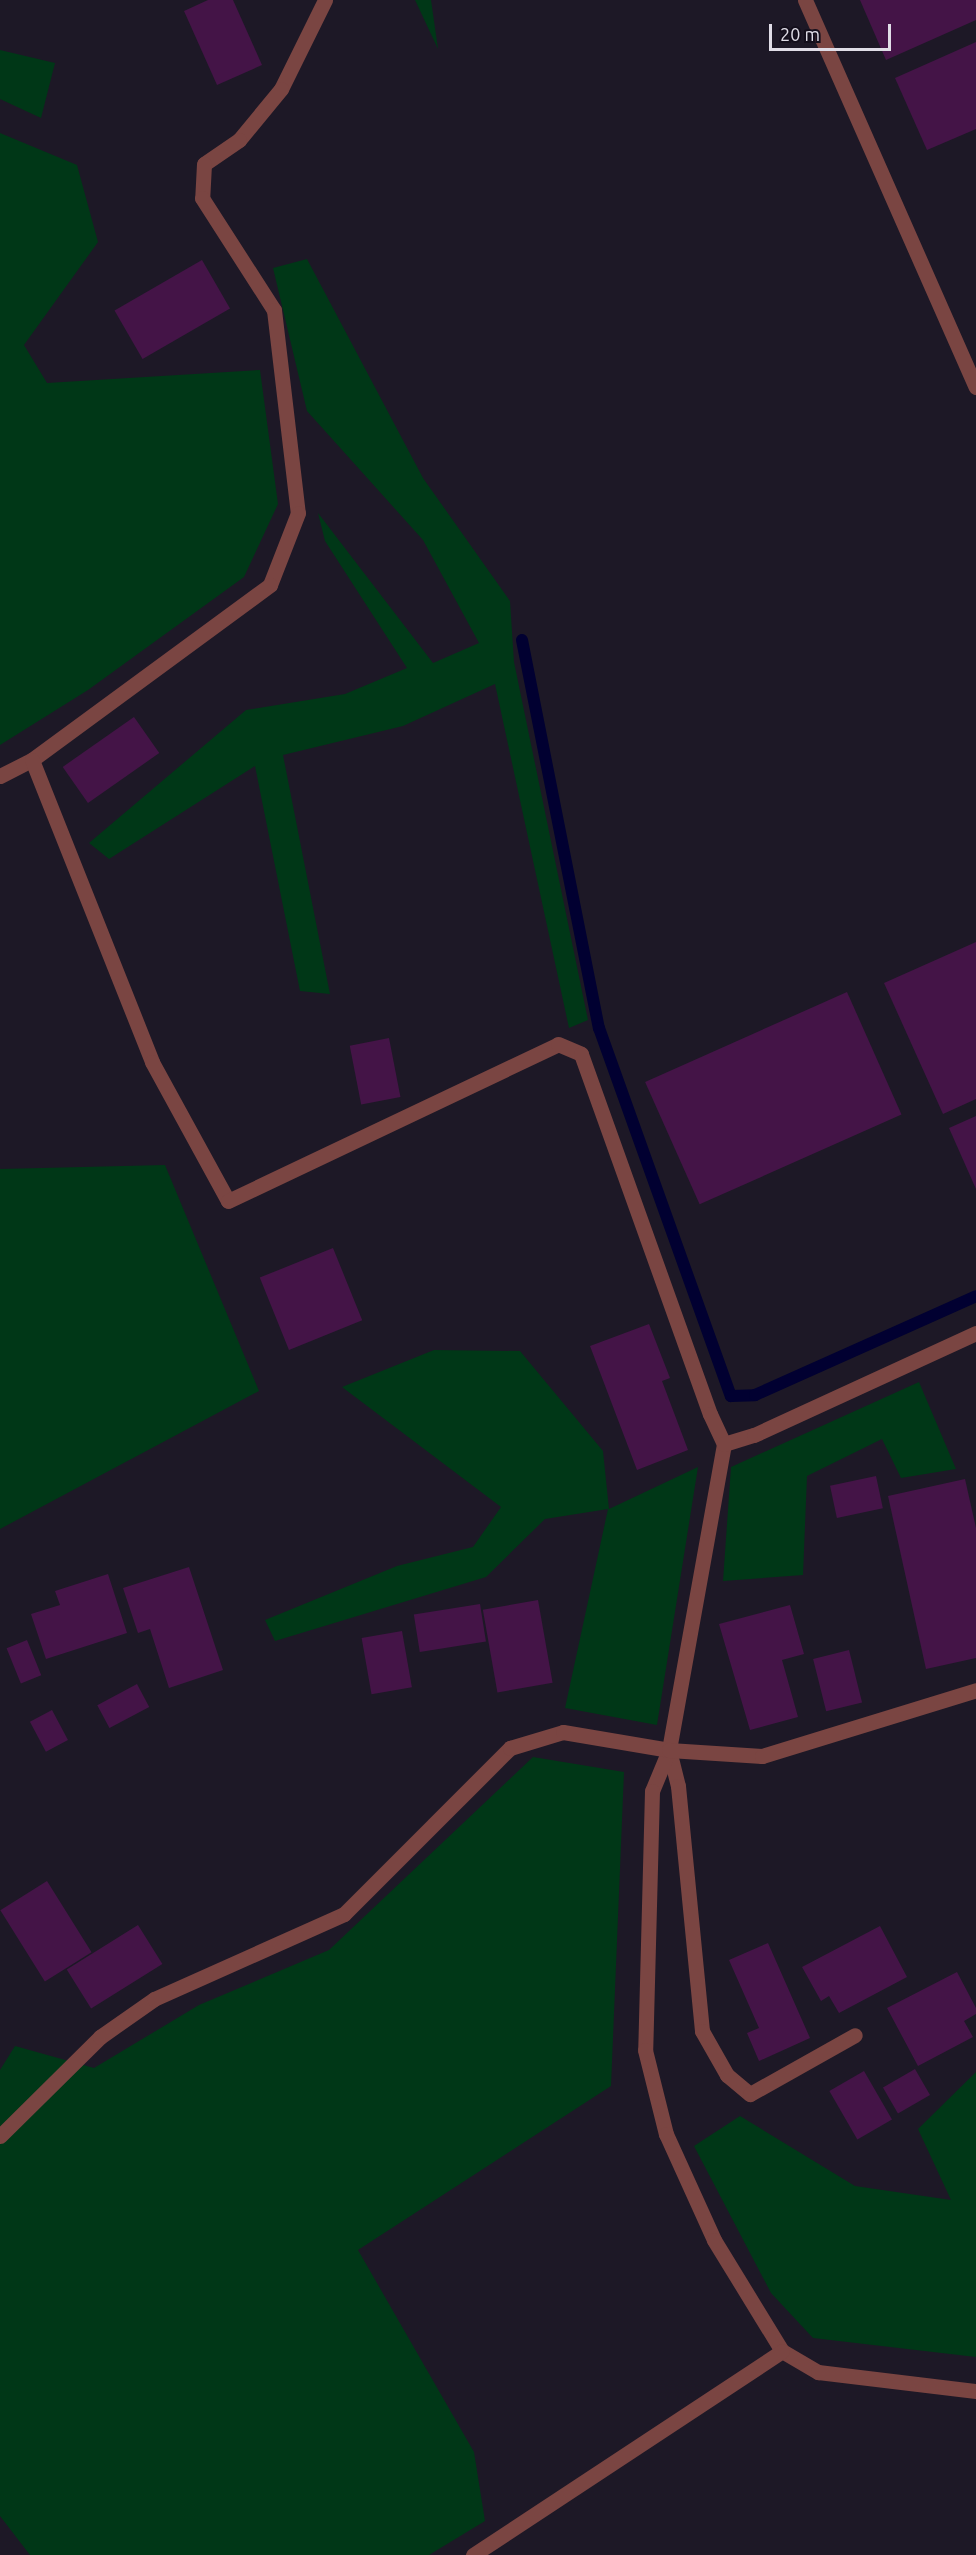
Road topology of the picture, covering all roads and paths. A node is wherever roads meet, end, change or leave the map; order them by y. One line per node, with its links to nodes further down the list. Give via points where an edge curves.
1 (325, 0): 4 (street, via 281,89 239,140 204,164 202,198 274,310 298,513 270,585)
2 (805, 0): 3 (street)
3 (976, 387)
4 (32, 760): 5 (street); 7 (street, via 152,1062 228,1201 558,1044 581,1054)
5 (0, 776)
6 (976, 1333): 7 (street, via 754,1435)
7 (724, 1444): 9 (street)
8 (976, 1690): 9 (street, via 762,1756)
9 (669, 1750): 10 (street, via 678,1786 702,2031 727,2075 750,2094); 11 (street, via 563,1732 510,1748 344,1914 154,1999 100,2037); 12 (street, via 652,1791 645,2050 666,2134 714,2240)
10 (855, 2035)
11 (0, 2136)
12 (782, 2351): 13 (street, via 818,2372); 14 (street)
13 (976, 2391)
14 (473, 2555)

